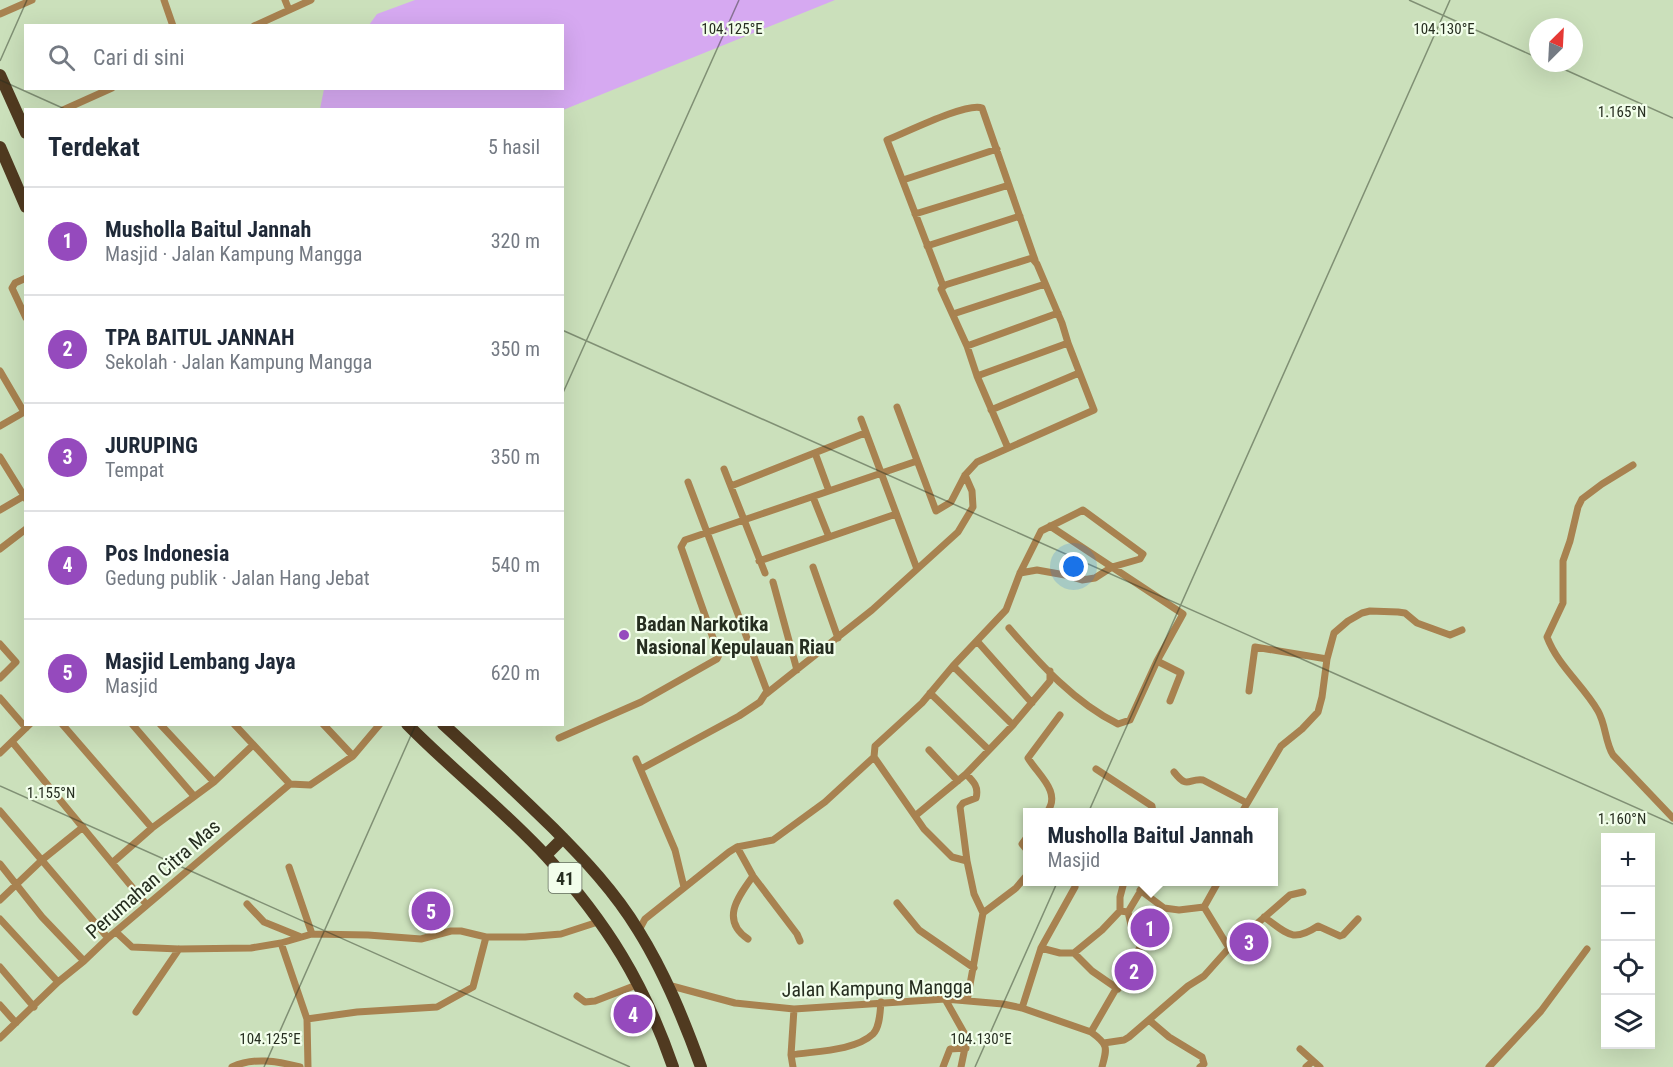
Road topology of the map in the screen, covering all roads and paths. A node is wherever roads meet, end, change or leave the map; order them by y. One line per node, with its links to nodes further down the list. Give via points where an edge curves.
1 (32, 0): 6 (street)
2 (164, 0): 7 (street)
3 (285, 0): 5 (street)
4 (311, 0): 5 (street)
5 (289, 10): 8 (street)
6 (0, 14)
7 (172, 24)
8 (258, 24)
9 (0, 75): 12 (highway)
10 (108, 90): 11 (street)
11 (67, 108)
12 (24, 126)
13 (0, 147): 17 (highway)
14 (997, 149): 15 (street); 15 (street, via 982,108 953,112 887,140); 16 (street)
15 (903, 180): 18 (street)
16 (1009, 185): 18 (street); 19 (street)
17 (24, 202)
18 (915, 214): 20 (street)
19 (1020, 216): 20 (street); 21 (street)
20 (927, 246): 24 (street)
21 (1035, 260): 23 (street); 24 (street, via 1029,257)
22 (24, 279): 26 (street, via 12,288)
23 (1045, 284): 25 (street); 27 (street)
24 (943, 286): 27 (street)
25 (1058, 313): 28 (street); 29 (street)
26 (24, 314)
27 (953, 314): 29 (street)
28 (1068, 343): 31 (street); 32 (street)
29 (968, 346): 32 (street)
30 (0, 371): 34 (street)
31 (1080, 373): 35 (street); 40 (street, via 1094,410)
32 (977, 376): 35 (street)
33 (897, 407): 43 (street)
34 (24, 410)
35 (991, 410): 40 (street)
36 (24, 413): 38 (street)
37 (861, 419): 39 (street)
38 (0, 426)
39 (865, 433): 41 (street); 47 (street)
40 (1008, 448): 48 (street, via 977,462)
41 (815, 453): 50 (street); 51 (street)
42 (0, 457): 45 (street)
43 (917, 461): 47 (street); 48 (street, via 936,511 951,502)
44 (1633, 465): 122 (street, via 1582,499 1563,561 1563,603 1547,637 1553,653 1598,711 1613,755)
45 (3, 468): 52 (street)
46 (724, 469): 50 (street)
47 (881, 473): 51 (street); 56 (street)
48 (965, 475): 66 (street, via 973,507 958,532)
49 (688, 482): 60 (street)
50 (731, 486): 57 (street)
51 (829, 491): 53 (street)
52 (24, 497)
53 (813, 497): 57 (street); 61 (street)
54 (24, 498): 55 (street)
55 (0, 510)
56 (896, 514): 61 (street); 66 (street)
57 (744, 521): 60 (street); 63 (street)
58 (1050, 526): 65 (street); 65 (street, via 1084,510 1143,554 1140,559); 68 (street, via 1041,531)
59 (24, 530): 62 (street)
60 (707, 531): 83 (street); 99 (street, via 685,540 681,547 714,637 717,659 641,702)
61 (829, 537): 63 (street)
62 (0, 549)
63 (759, 561): 67 (street)
64 (813, 567): 72 (street)
65 (1112, 567): 68 (street, via 1095,578 1082,580 1037,570); 76 (street, via 1183,613)
66 (917, 569): 72 (street)
67 (765, 573)
68 (1020, 573): 73 (street, via 1006,610)
69 (773, 582): 78 (street)
70 (1009, 628): 79 (street)
71 (1462, 630): 75 (street, via 1450,635 1414,622 1404,614 1370,611 1334,633)
72 (838, 638): 78 (street)
73 (977, 641): 77 (street); 86 (street)
74 (0, 644): 80 (street, via 16,663)
75 (1327, 659): 81 (street, via 1255,647); 116 (street, via 1318,711 1281,746)
76 (1157, 661): 79 (street, via 1130,720 1118,724 1076,697); 85 (street, via 1181,674)
77 (953, 666): 82 (street); 89 (street)
78 (797, 670): 83 (street)
79 (1050, 671): 86 (street, via 1050,681)
80 (0, 678)
81 (1249, 691)
82 (930, 693): 103 (street); 106 (street, via 878,742)
83 (766, 694): 108 (street, via 739,716)
84 (0, 698): 88 (street)
85 (1170, 701)
86 (1032, 703): 89 (street)
87 (1060, 715): 117 (street, via 1028,758 1046,781 1052,797)
88 (24, 722)
89 (1013, 724): 103 (street)
90 (28, 726): 100 (street)
91 (65, 726): 124 (street)
92 (134, 726): 115 (street)
93 (162, 726): 113 (street)
94 (236, 726): 101 (street)
95 (326, 726): 105 (street)
96 (378, 726): 105 (street)
97 (409, 726): 127 (highway, 41)
98 (445, 726): 125 (highway)
99 (559, 738)
100 (13, 742): 104 (street); 123 (street)
101 (253, 745): 113 (street, Perumahan Citra Mas); 114 (street)
102 (929, 750): 112 (street)
103 (989, 750): 111 (street)
104 (0, 753)
105 (353, 756): 114 (street, via 310,785)
106 (874, 757): 121 (street); 126 (street, via 825,802 773,840)
107 (636, 759): 108 (street)
108 (641, 769): 139 (street, via 675,850)
109 (1096, 769): 118 (street)
110 (1174, 772): 116 (street, via 1186,782 1203,780)
111 (966, 774): 112 (street); 129 (street, via 978,791 976,798 960,807)
112 (958, 780): 121 (street)
113 (214, 782): 115 (street, Perumahan Citra Mas)
114 (290, 784): 145 (street, Perumahan Citra Mas)
115 (194, 796): 124 (street, Perumahan Citra Mas)
116 (1247, 803): 119 (street)
117 (1051, 808)
118 (1152, 808)
119 (1244, 808)
120 (0, 811): 128 (street)
121 (915, 816): 129 (street, via 952,857)
122 (1673, 818)
123 (83, 827): 128 (street); 130 (street)
124 (152, 828): 130 (street, Perumahan Citra Mas)
125 (563, 838): 127 (highway); 156 (highway, via 601,878)
126 (737, 847): 133 (street); 139 (street)
127 (546, 855): 155 (highway, 41)
128 (42, 860): 135 (street); 161 (street)
129 (967, 861): 150 (street)
130 (112, 863): 145 (street)
131 (0, 864): 135 (street)
132 (289, 867): 158 (street)
133 (753, 876): 162 (street, via 734,904 733,912 740,934); 163 (street)
134 (1023, 879): 150 (street)
135 (16, 884): 143 (street); 170 (street)
136 (1123, 886): 149 (street, via 1120,897)
137 (1143, 886): 141 (street)
138 (1216, 886): 147 (street)
139 (684, 887): 156 (street, via 645,919)
140 (1076, 887): 165 (street)
141 (1140, 890): 148 (street); 149 (street)
142 (1303, 892): 151 (street, via 1292,893)
143 (0, 900)
144 (897, 903): 172 (street, via 919,930)
145 (146, 904): 157 (street, Perumahan Citra Mas)
146 (247, 904): 159 (street, via 264,922)
147 (1204, 907): 148 (street); 166 (street)
148 (1164, 908): 152 (street)
149 (1124, 911): 169 (street); 176 (street, via 1142,944)
150 (983, 914): 172 (street)
151 (1264, 917): 154 (street, via 1286,933 1298,936 1319,926 1344,935); 166 (street)
152 (1155, 918)
153 (0, 919): 173 (street)
154 (1358, 919)
155 (601, 921): 160 (street, via 561,934); 174 (highway, 41)
156 (639, 930): 175 (highway)
157 (116, 932): 161 (street, Perumahan Citra Mas); 167 (street, via 132,947)
158 (312, 934): 159 (street); 160 (street, via 418,939 461,931)
159 (301, 937): 164 (street)
160 (486, 937): 186 (street, via 473,987 442,1006)
161 (108, 938): 170 (street, Perumahan Citra Mas)
162 (748, 939)
163 (800, 941)
164 (281, 943): 167 (street, via 251,948); 186 (street)
165 (1041, 948): 169 (street); 183 (street)
166 (1229, 948): 187 (street, via 1204,976)
167 (179, 949): 185 (street)
168 (1587, 949): 208 (street, via 1541,1011)
169 (1074, 953): 176 (street, via 1092,972)
170 (84, 961): 173 (street, Perumahan Citra Mas)
171 (0, 967): 182 (street)
172 (974, 968): 179 (street)
173 (58, 982): 182 (street, Perumahan Citra Mas)
174 (639, 984): 177 (street, via 595,1001 584,1002); 199 (highway, 41)
175 (668, 985): 184 (street, Jalan Kampung Mangga, via 735,1003); 200 (highway)
176 (1118, 988): 189 (street)
177 (577, 996)
178 (945, 999): 179 (street, Jalan Kampung Mangga); 180 (street, Jalan Kampung Mangga); 192 (street, via 966,1035)
179 (967, 1001): 183 (street, Jalan Kampung Mangga)
180 (881, 1002): 184 (street, Jalan Kampung Mangga); 194 (street, via 873,1034 852,1046)
181 (0, 1005): 188 (street)
182 (34, 1007): 188 (street, Perumahan Citra Mas)
183 (1022, 1008): 189 (street, Jalan Kampung Mangga)
184 (794, 1009): 194 (street)
185 (136, 1011)
186 (308, 1018): 198 (street)
187 (1149, 1020): 191 (street, via 1124,1040); 205 (street, via 1202,1057 1204,1064)
188 (16, 1023): 190 (street, Perumahan Citra Mas)
189 (1091, 1032): 191 (street)
190 (0, 1038)
191 (1104, 1043): 204 (street, via 1107,1050)
192 (966, 1048): 202 (street, via 950,1049); 203 (street)
193 (1300, 1049): 195 (street)
194 (791, 1055): 201 (street)
195 (1313, 1061): 206 (street); 207 (street)
196 (232, 1067): 197 (street, via 252,1061 273,1061)
197 (300, 1067)
198 (308, 1067)
199 (673, 1067)
200 (702, 1067)
201 (793, 1067)
202 (944, 1067)
203 (961, 1067)
204 (1102, 1067)
205 (1200, 1067)
206 (1306, 1067)
207 (1320, 1067)
208 (1489, 1067)

